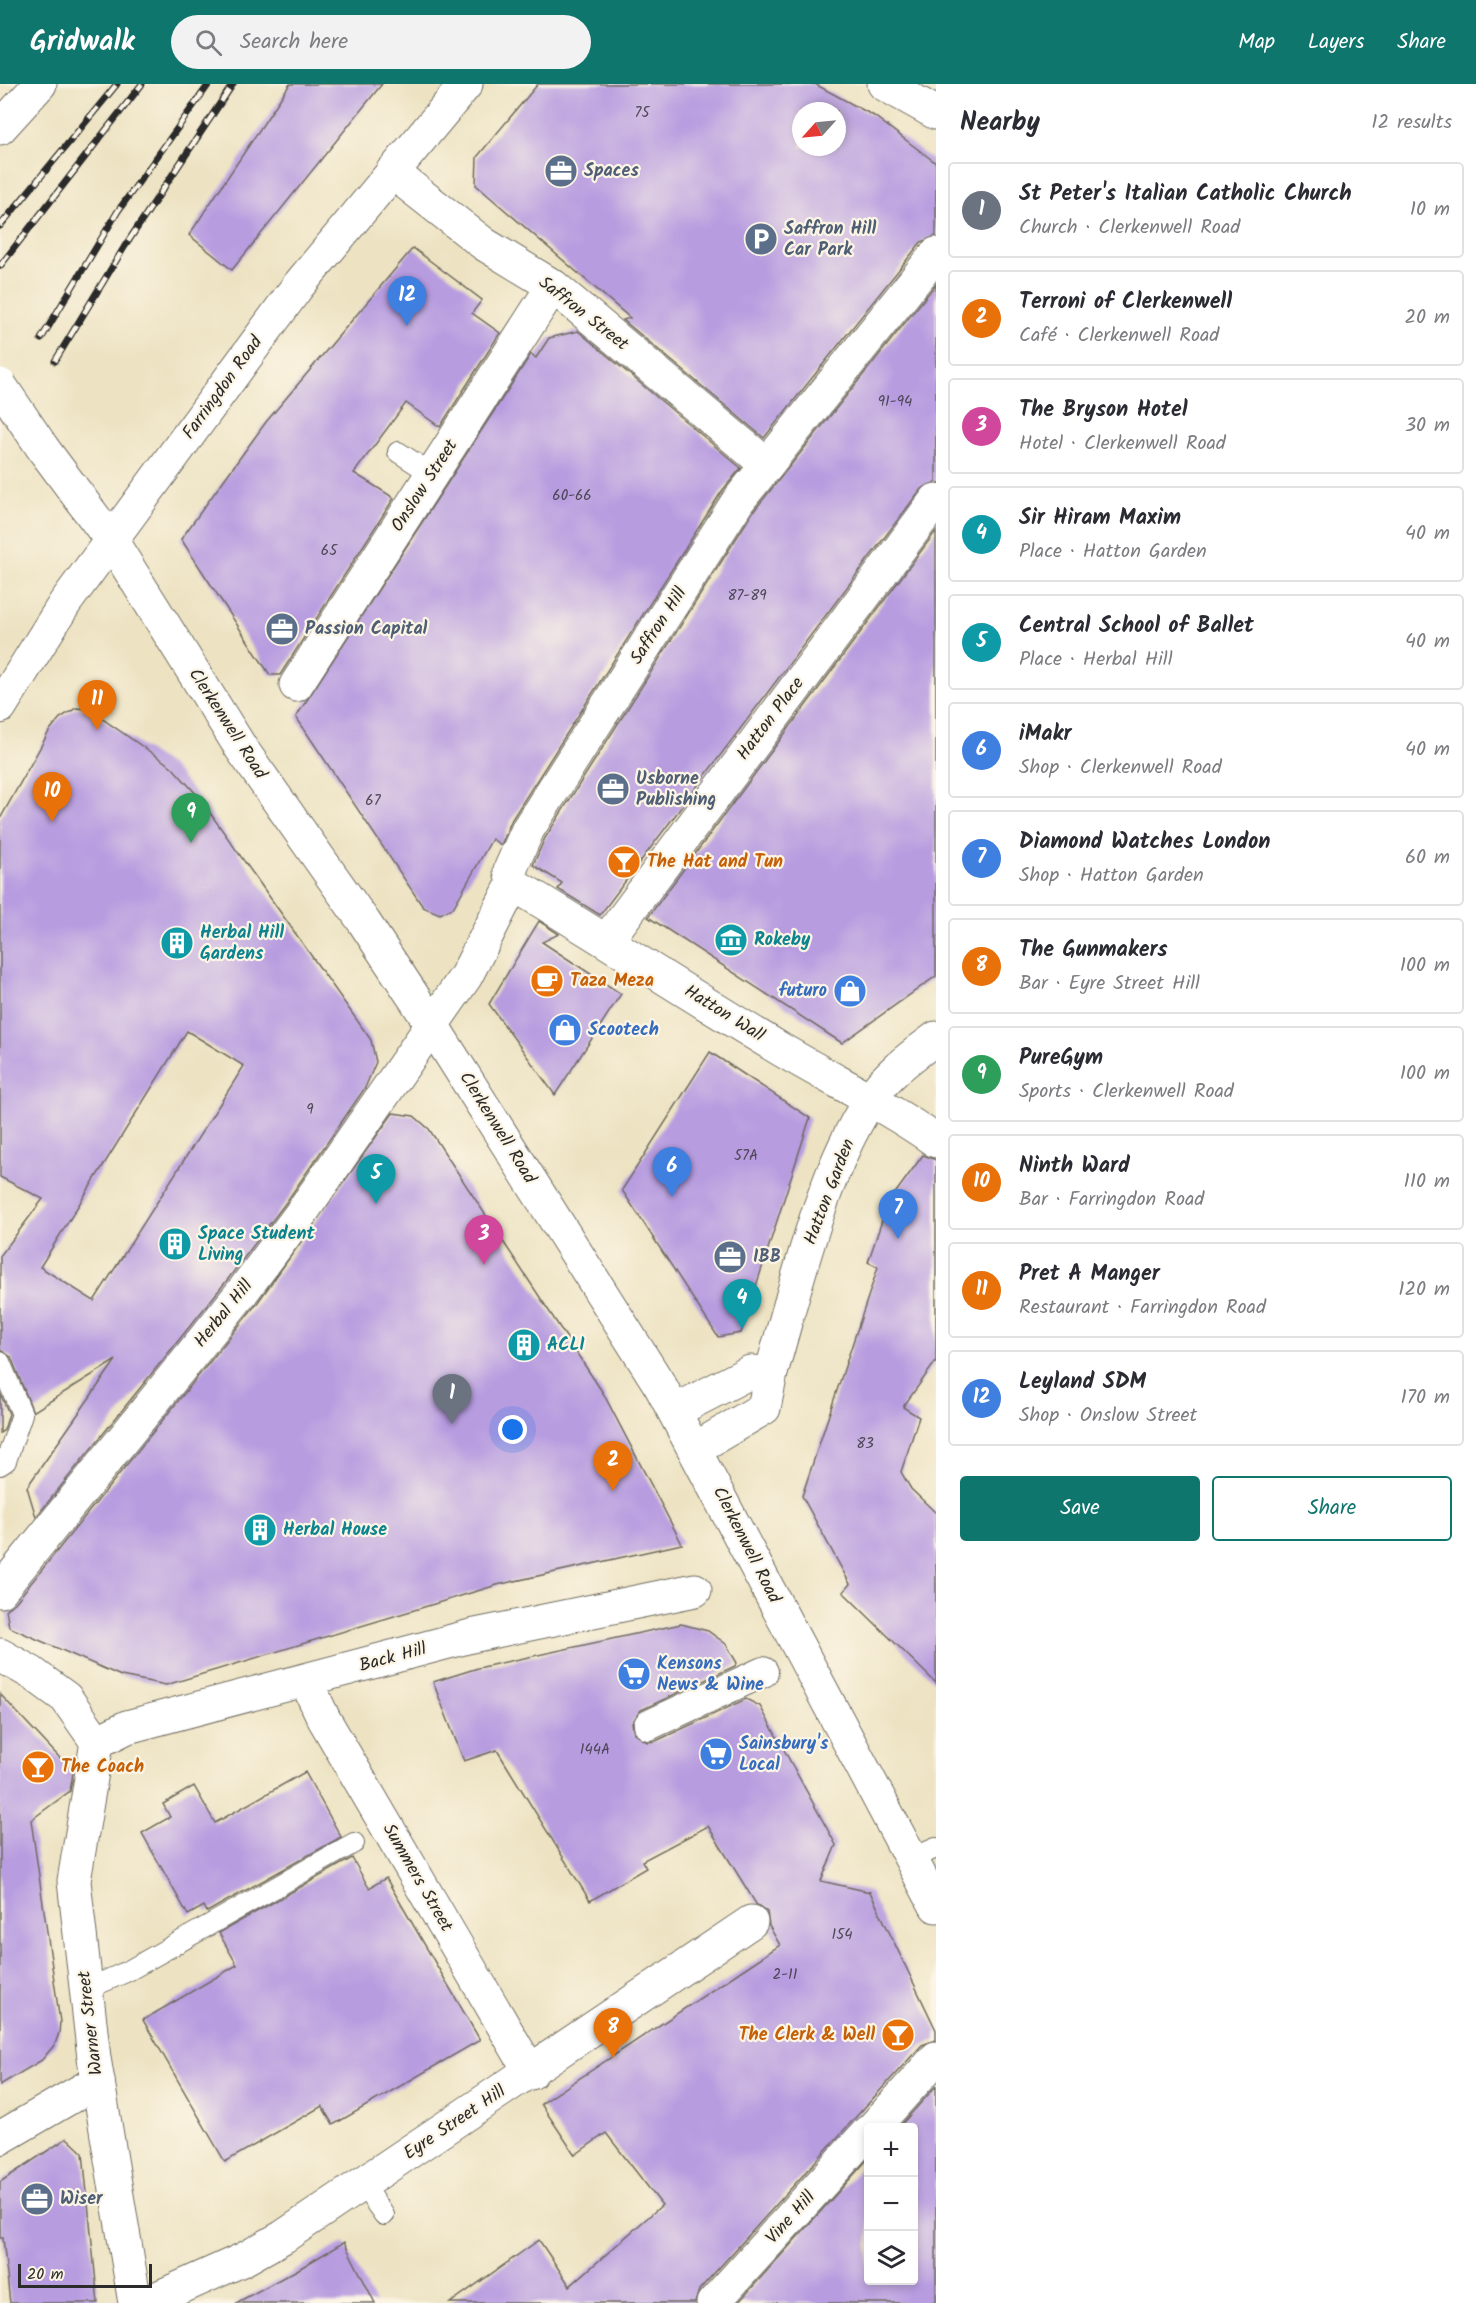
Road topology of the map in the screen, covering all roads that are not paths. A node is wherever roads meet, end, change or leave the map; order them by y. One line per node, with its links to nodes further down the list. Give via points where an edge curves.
1 (40, 84): 5 (street)
2 (466, 84): 6 (street, Farringdon Road)
3 (884, 84): 4 (street)
4 (936, 113)
5 (0, 128)
6 (392, 172): 8 (street, Saffron Street, via 484,244); 14 (street, Farringdon Road, via 298,286)
7 (936, 254): 11 (street, Saffron Hill)
8 (553, 286): 11 (street, Saffron Street); 12 (street, Onslow Street)
9 (0, 385): 14 (street, Clerkenwell Road, bridge)
10 (398, 452): 12 (lane)
11 (767, 465): 17 (street, Saffron Hill, via 738,501 528,829 510,870)
12 (432, 474): 15 (street, Onslow Street)
13 (936, 500): 18 (street, Hatton Place)
14 (111, 540): 16 (street, Farringdon Road, via 65,603); 19 (street, Clerkenwell Road, via 241,748)
15 (297, 685)
16 (0, 707)
17 (513, 884): 18 (street, Hatton Wall); 19 (street, Saffron Hill, via 466,976)
18 (607, 940): 21 (street, Hatton Wall, via 780,1049)
19 (432, 1025): 25 (street, Clerkenwell Road); 29 (street, Herbal Hill, via 243,1291)
20 (936, 1038): 21 (street, Hatton Garden, via 901,1064)
21 (870, 1099): 22 (street, Hatton Wall); 24 (street, Hatton Garden, via 816,1219)
22 (936, 1141)
23 (0, 1362): 27 (lane, via 22,1414 6,1461)
24 (771, 1374): 25 (street, via 750,1372); 26 (street, Hatton Garden, via 764,1408)
25 (675, 1411): 26 (street, Clerkenwell Road)
26 (695, 1449): 36 (street, Clerkenwell Road)
27 (0, 1465)
28 (695, 1590): 32 (street, Back Hill, via 471,1636)
29 (0, 1591)
30 (0, 1655): 34 (street, via 66,1698)
31 (763, 1672): 33 (street)
32 (306, 1681): 34 (street, Back Hill, via 127,1727); 41 (street, Summers Street, via 324,1719)
33 (649, 1725)
34 (97, 1742): 39 (street, Warner Street, via 74,1881)
35 (354, 1843): 39 (lane, via 128,1971)
36 (923, 1853): 37 (street, Clerkenwell Road)
37 (936, 1906)
38 (751, 1922): 41 (street, Eyre Street Hill)
39 (87, 1989): 42 (street, Warner Street)
40 (936, 2058): 43 (street)
41 (531, 2073): 46 (street, Eyre Street Hill)
42 (98, 2080): 45 (street); 48 (street, Warner Street)
43 (877, 2123)
44 (864, 2136): 50 (street, Vine Hill)
45 (0, 2138)
46 (362, 2184): 47 (lane); 49 (street, Eyre Street Hill, via 244,2259)
47 (384, 2215)
48 (135, 2303)
49 (146, 2303)
50 (713, 2303)

